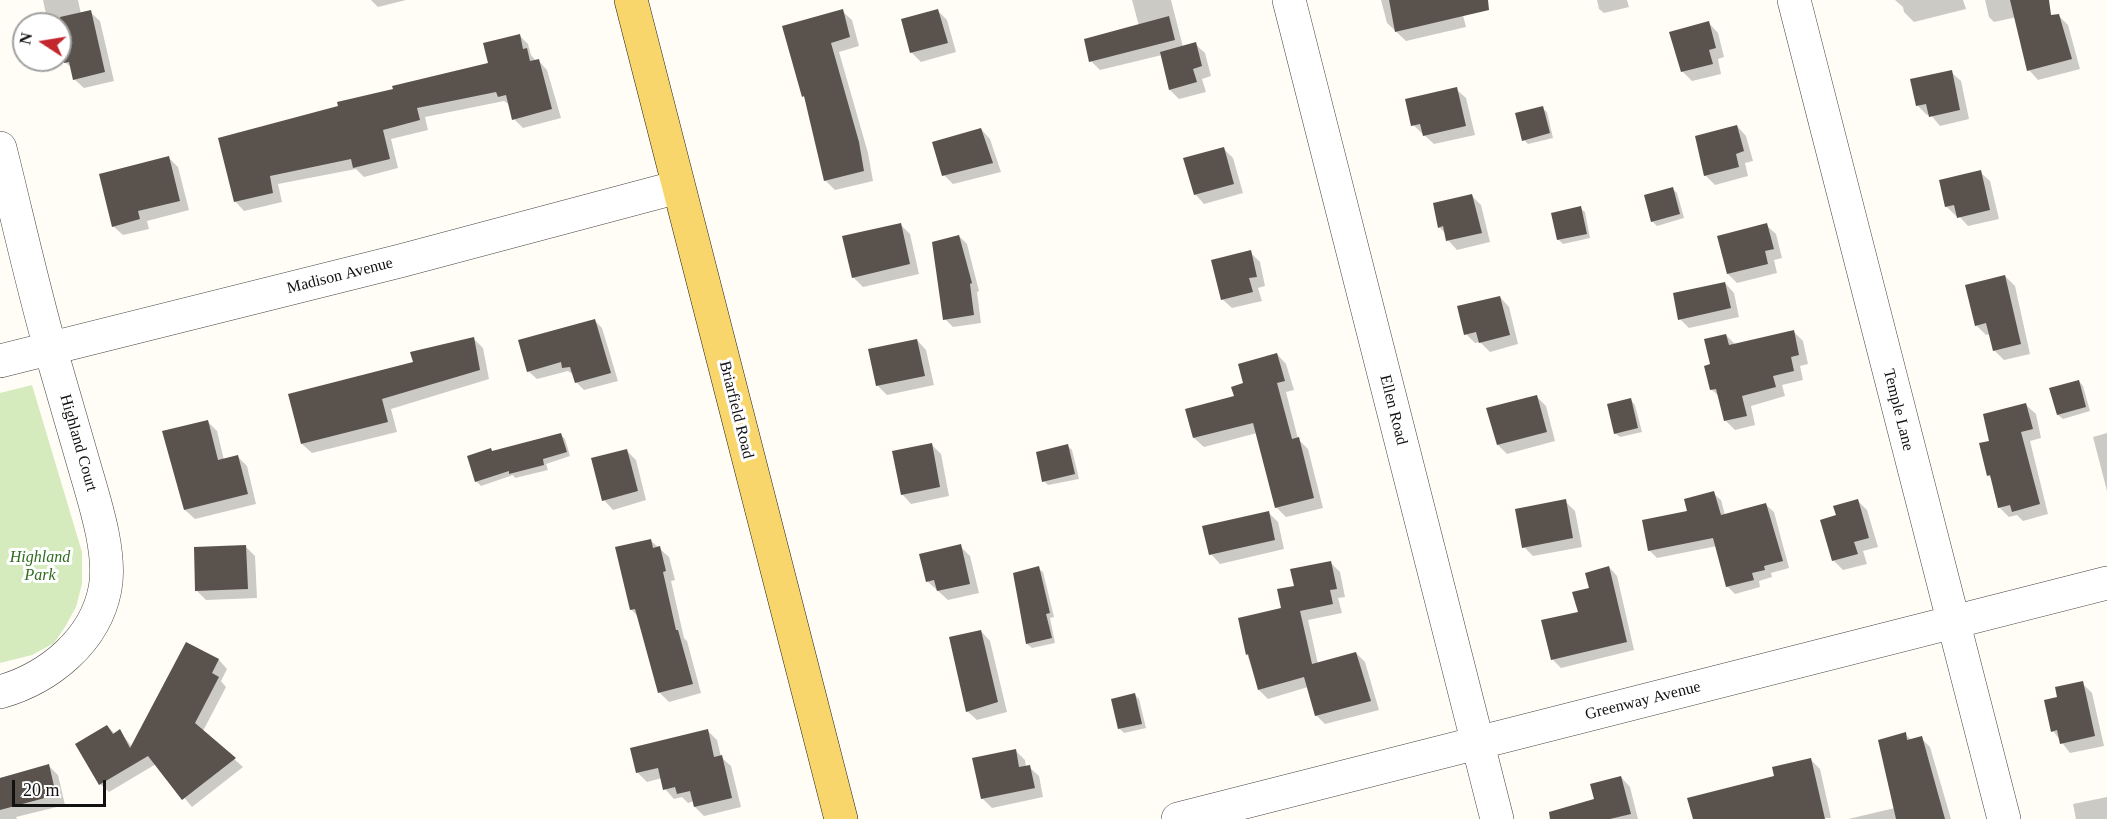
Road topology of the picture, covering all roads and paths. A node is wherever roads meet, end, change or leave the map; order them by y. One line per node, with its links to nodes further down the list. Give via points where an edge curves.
1 (631, 0): 5 (main road, Briarfield Road)
2 (1289, 0): 11 (street, Ellen Road)
3 (1794, 0): 9 (street, Temple Lane)
4 (0, 148): 6 (street, Highland Court)
5 (678, 187): 6 (street, Madison Avenue); 12 (main road, Briarfield Road)
6 (50, 348): 7 (street, Madison Avenue); 10 (street, Highland Court, via 96,507 107,564 105,588 99,611 72,651 46,671)
7 (0, 361)
8 (2107, 583): 9 (street, Greenway Avenue)
9 (1953, 624): 11 (street, Greenway Avenue); 15 (street, Temple Lane)
10 (0, 692)
11 (1478, 744): 13 (street, Greenway Avenue); 14 (street, Ellen Road)
12 (842, 819)
13 (1178, 819)
14 (1497, 819)
15 (2004, 819)

